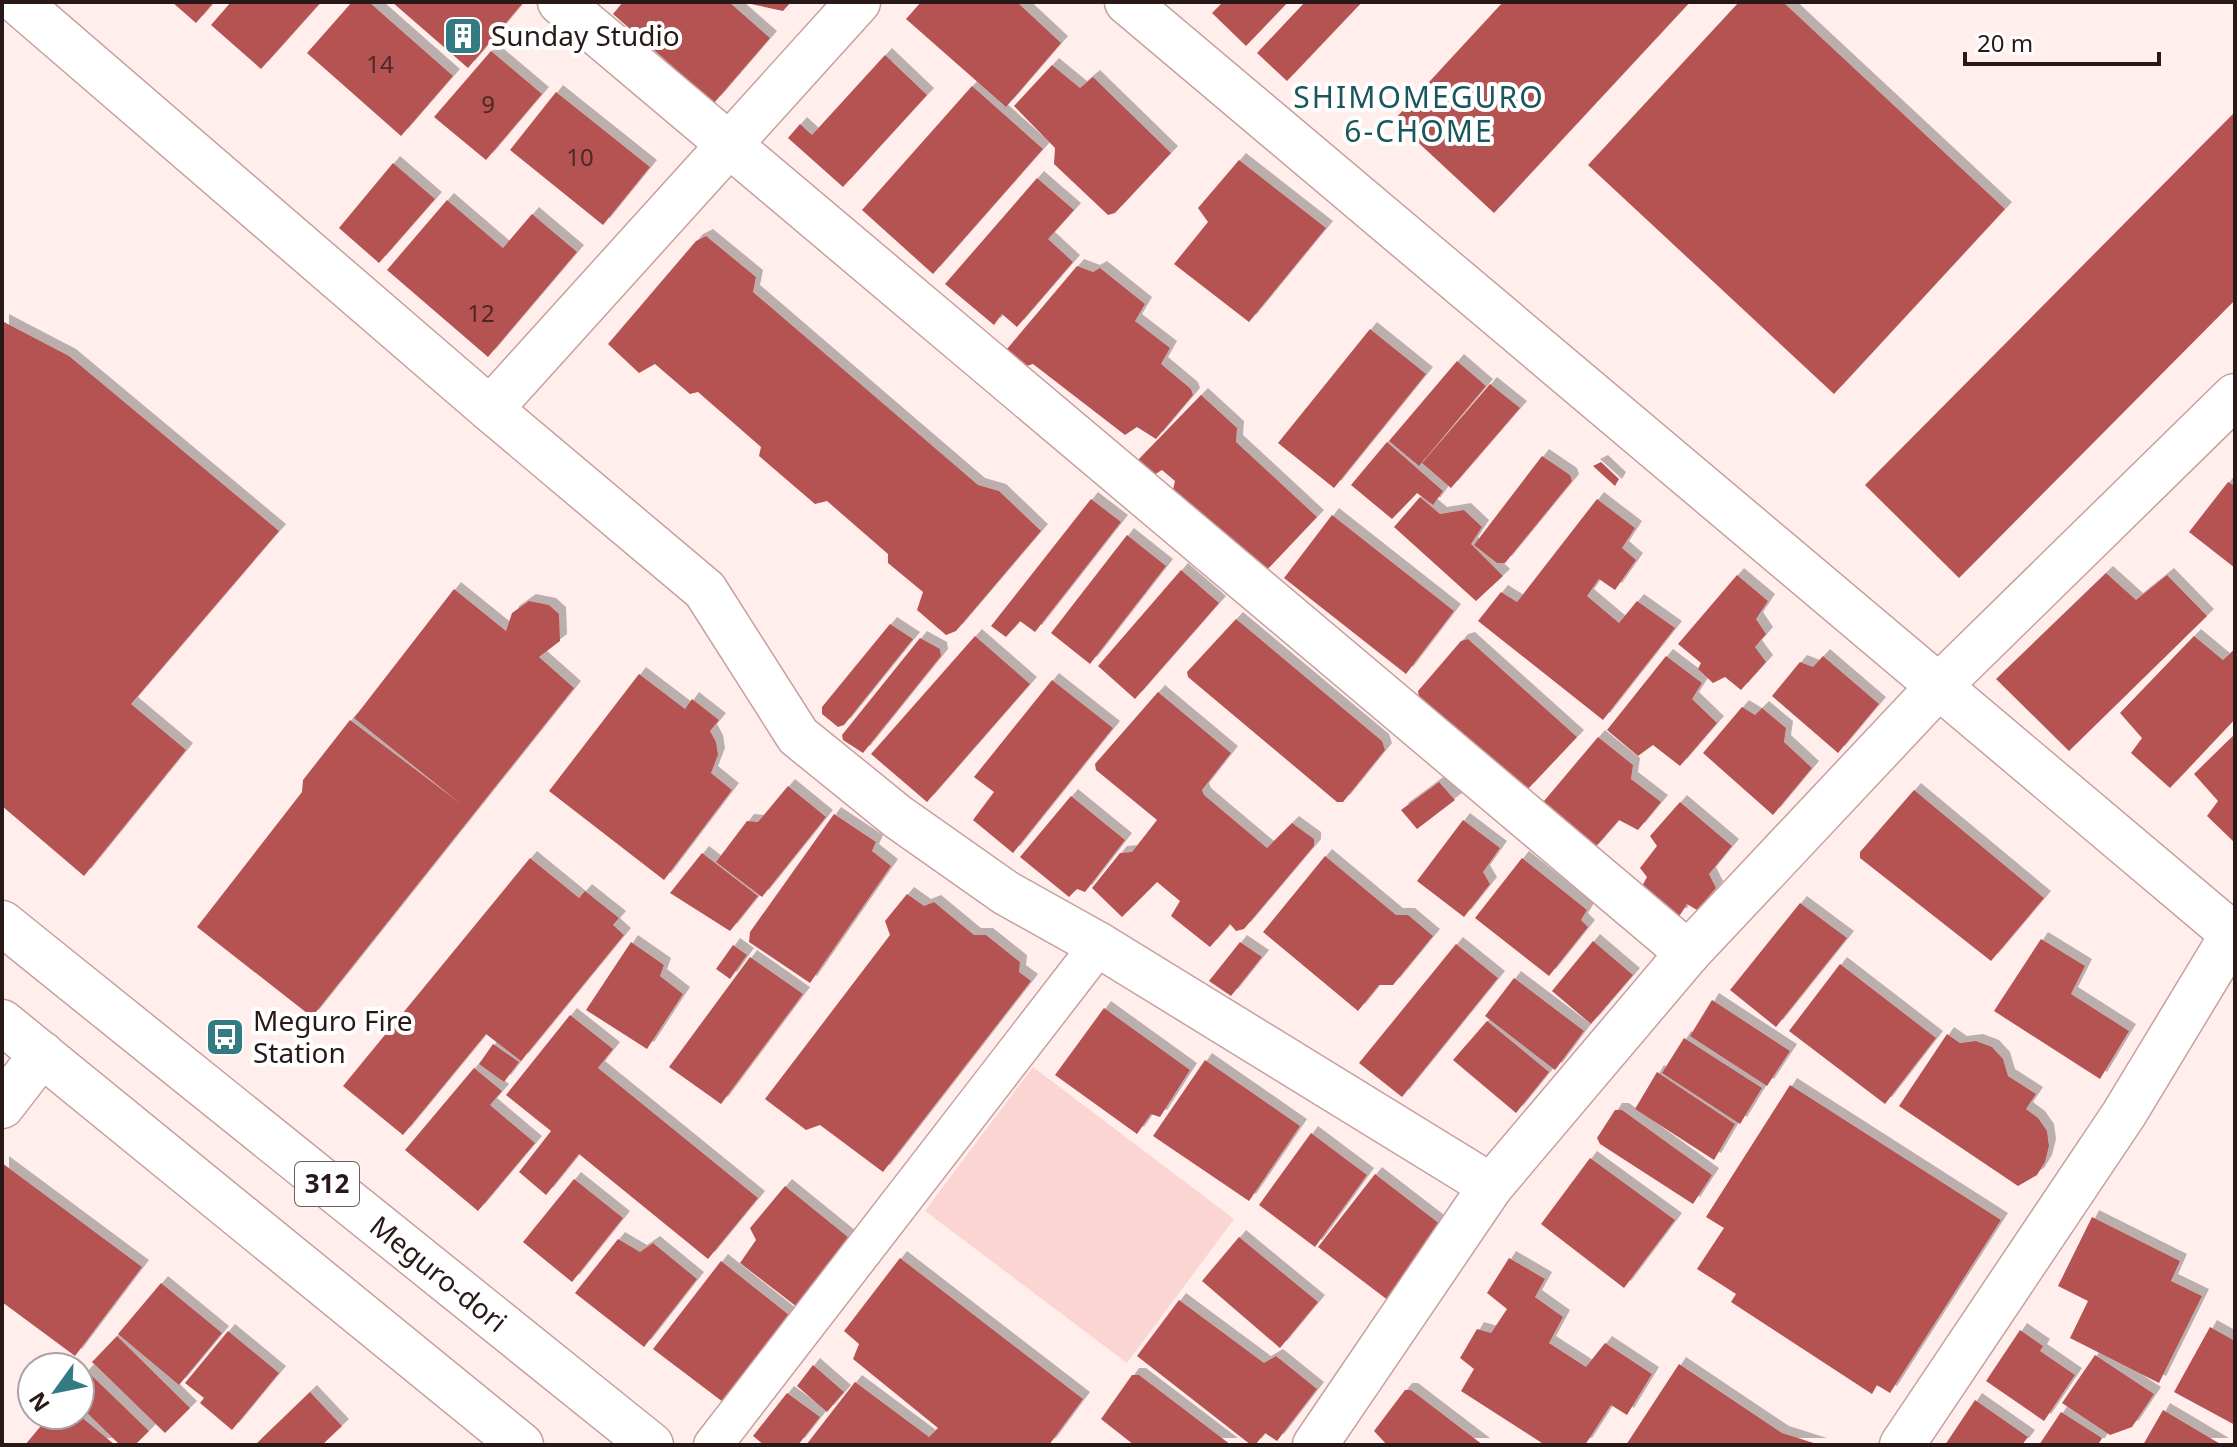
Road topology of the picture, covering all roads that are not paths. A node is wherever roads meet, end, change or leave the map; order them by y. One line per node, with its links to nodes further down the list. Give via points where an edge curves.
1 (18, 2): 7 (street)
2 (560, 2): 5 (street)
3 (858, 2): 5 (street)
4 (1127, 2): 8 (street)
5 (729, 144): 7 (street); 12 (street)
6 (2235, 396): 8 (street)
7 (490, 409): 11 (street, via 705,590 798,736 898,817 1006,893)
8 (1939, 686): 10 (street); 12 (street)
9 (2, 923): 18 (street, Meguro-dori / 312)
10 (2234, 935): 21 (street, via 2124,1114)
11 (1099, 945): 16 (street); 19 (lane)
12 (1688, 953): 16 (street)
13 (2, 1022): 14 (street)
14 (42, 1054): 15 (street); 17 (street)
15 (2, 1106)
16 (1491, 1186): 20 (street)
17 (521, 1445)
18 (651, 1445)
19 (713, 1445)
20 (1315, 1445)
21 (1902, 1445)

